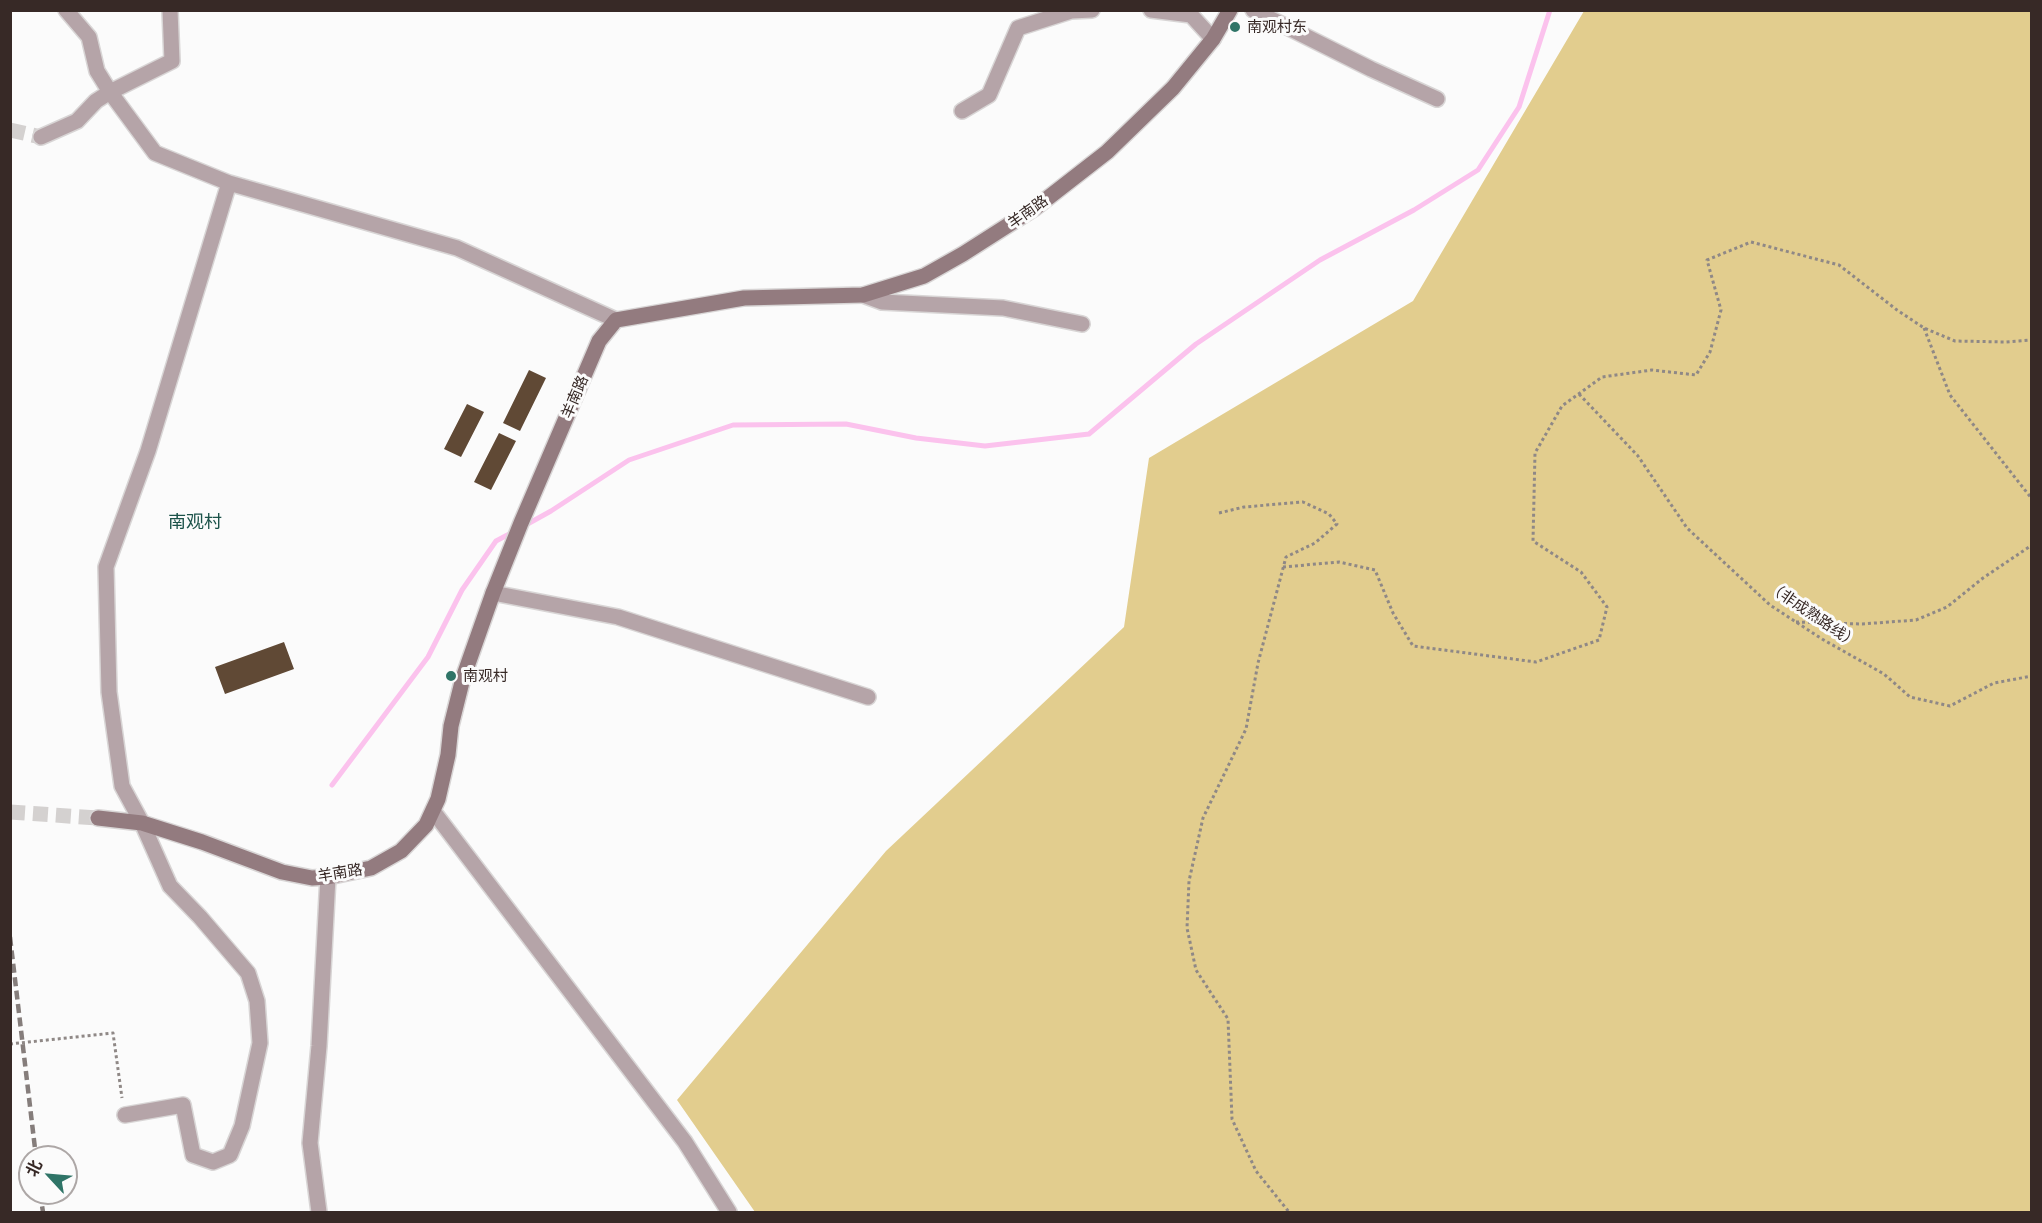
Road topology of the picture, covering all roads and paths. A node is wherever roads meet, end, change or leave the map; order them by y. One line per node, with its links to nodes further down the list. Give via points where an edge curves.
1 (66, 10): 8 (street, via 89,37 98,70)
2 (170, 10): 8 (street, via 172,61)
3 (1092, 10): 10 (street, via 1071,11 1018,28 989,96)
4 (1152, 10): 7 (street, via 1191,15)
5 (1230, 10): 7 (street, 羊南路)
6 (1253, 10): 9 (street)
7 (1213, 39): 13 (street, 羊南路, via 1173,88 1107,152 1035,208 924,276)
8 (110, 92): 11 (street, via 77,121); 12 (street, via 155,153)
9 (1437, 99)
10 (962, 111)
11 (41, 137)
12 (229, 183): 14 (street, via 457,248); 29 (street, via 148,451 106,567 109,692 117,751 122,786)
13 (862, 295): 14 (street, 羊南路, via 744,298); 15 (street, via 882,302 1003,308)
14 (616, 320): 23 (street, 羊南路, via 600,341)
15 (1082, 324)
16 (1924, 328): 17 (path, via 1955,340); 18 (path, via 1839,265 1751,242 1707,260 1721,310 1710,352 1696,375 1652,370 1602,377); 19 (path, via 1950,395)
17 (2031, 340)
18 (1579, 393): 22 (path, via 1562,406 1535,453 1533,541 1581,572 1607,607 1599,640 1536,663 1413,646 1392,613 1375,570 1340,562); 24 (path, （非成熟路线）, via 1638,456 1687,528 1770,605)
19 (2031, 499)
20 (1219, 513): 22 (path, via 1303,502 1329,513 1337,524 1315,543 1286,557)
21 (2031, 545): 24 (path, via 1947,607 1916,620 1862,624)
22 (1283, 567): 35 (path, via 1246,729 1203,818 1189,881 1187,928 1196,970 1228,1019 1233,1119 1256,1171)
23 (493, 593): 26 (street, via 618,617); 27 (street, 羊南路, via 463,678)
24 (1795, 622): 25 (path, （非成熟路线）, via 1884,674 1910,697 1950,706 1994,683)
25 (2031, 676)
26 (868, 698)
27 (433, 811): 30 (street, 羊南路, via 426,825 401,851 371,868); 34 (street, via 685,1142)
28 (98, 818): 29 (street, 羊南路)
29 (142, 823): 30 (street, 羊南路, via 282,872); 32 (street, via 170,886 248,974 257,1001 261,1043 242,1126 230,1155 213,1162 193,1155 183,1105)
30 (327, 877): 33 (street, via 310,1143)
31 (10, 1044): 32 (path, via 113,1033)
32 (125, 1115)
33 (319, 1212)
34 (729, 1212)
35 (1289, 1212)

